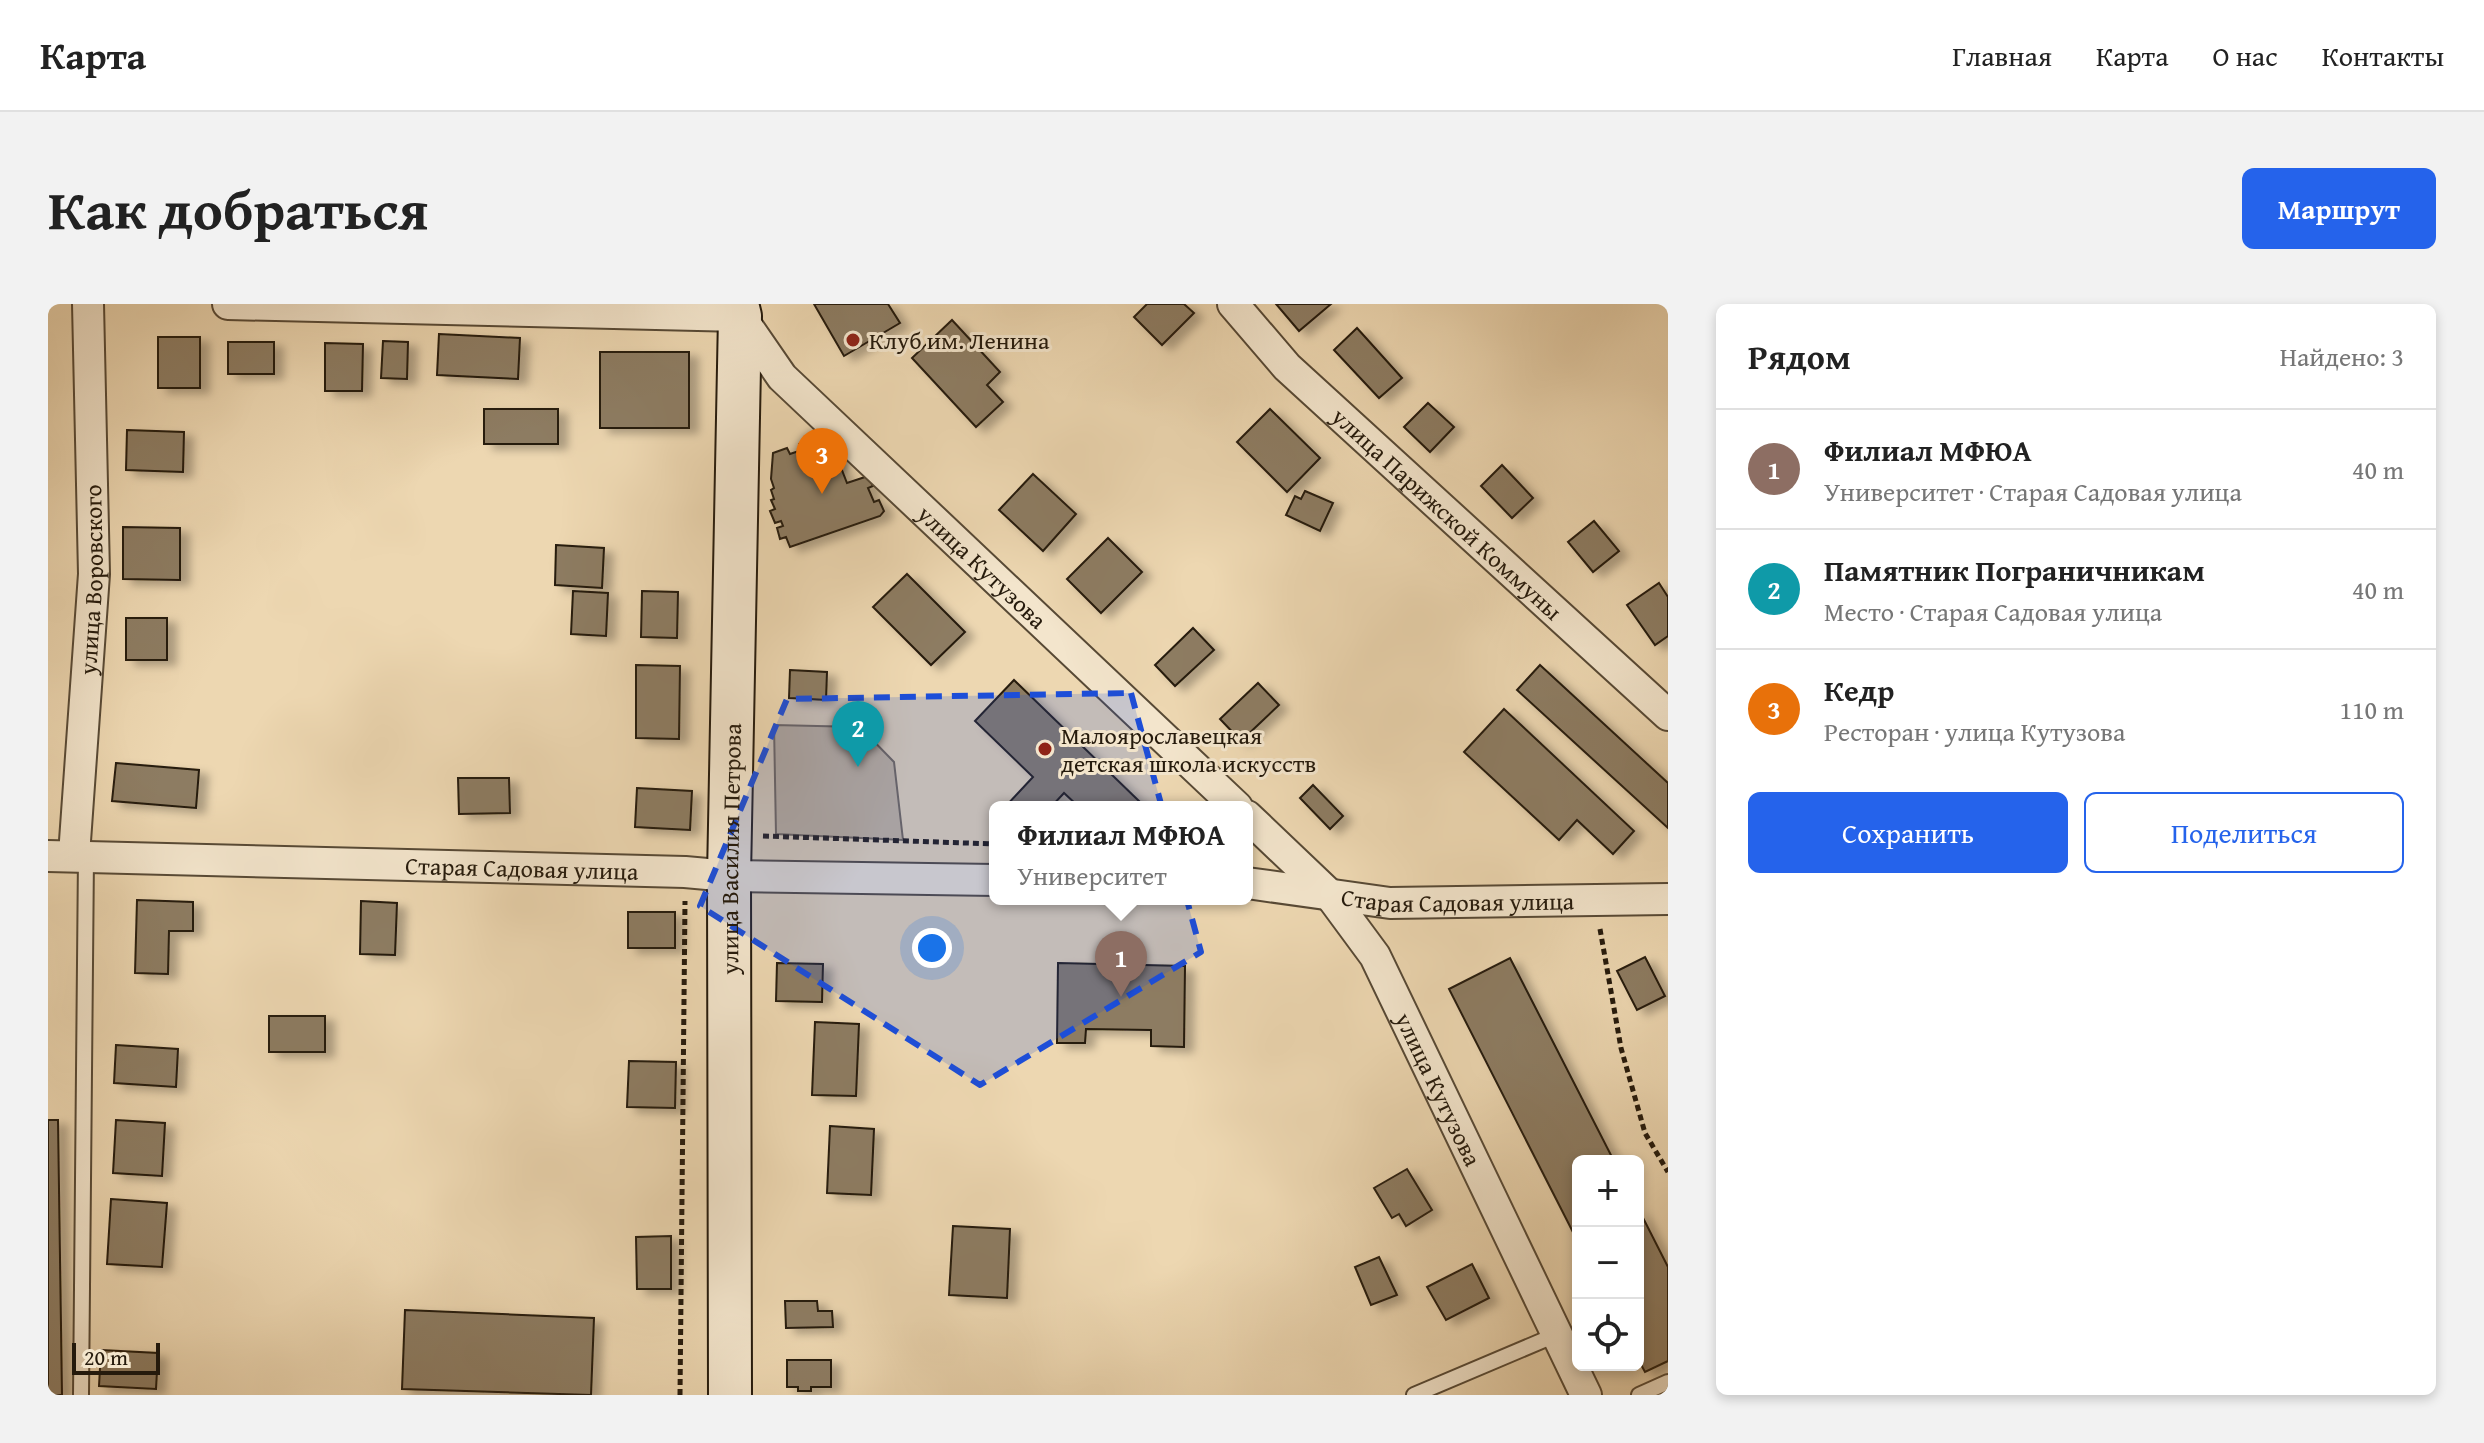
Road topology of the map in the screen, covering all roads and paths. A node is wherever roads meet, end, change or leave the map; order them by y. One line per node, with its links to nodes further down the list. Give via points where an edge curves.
1 (88, 304): 10 (street, улица Воровского, via 94,574)
2 (228, 304): 4 (street)
3 (1233, 304): 5 (street, улица Парижской Коммуны, via 1287,367)
4 (739, 310): 6 (street, улица Кутузова, via 782,377); 8 (main road, улица Василия Петрова)
5 (1668, 715)
6 (1231, 801)
7 (1253, 822): 14 (street, улица Кутузова)
8 (730, 826): 9 (path, via 766,837); 11 (main road, улица Василия Петрова)
9 (989, 844)
10 (70, 856): 11 (street, Старая Садовая улица); 20 (lane)
11 (729, 876): 12 (street, Старая Садовая улица); 21 (main road, улица Василия Петрова)
12 (989, 880)
13 (1253, 884): 14 (street, Старая Садовая улица)
14 (1330, 895): 16 (street, Старая Садовая улица, via 1390,903); 18 (street, улица Кутузова, via 1375,956)
15 (1668, 899): 16 (street, Старая Садовая улица)
16 (1595, 901): 17 (path, via 1621,1048 1645,1133)
17 (1668, 1172)
18 (1558, 1334): 22 (lane); 23 (street, улица Кутузова)
19 (1668, 1382): 24 (lane)
20 (81, 1395)
21 (730, 1395)
22 (1414, 1395)
23 (1586, 1395)
24 (1639, 1395)

